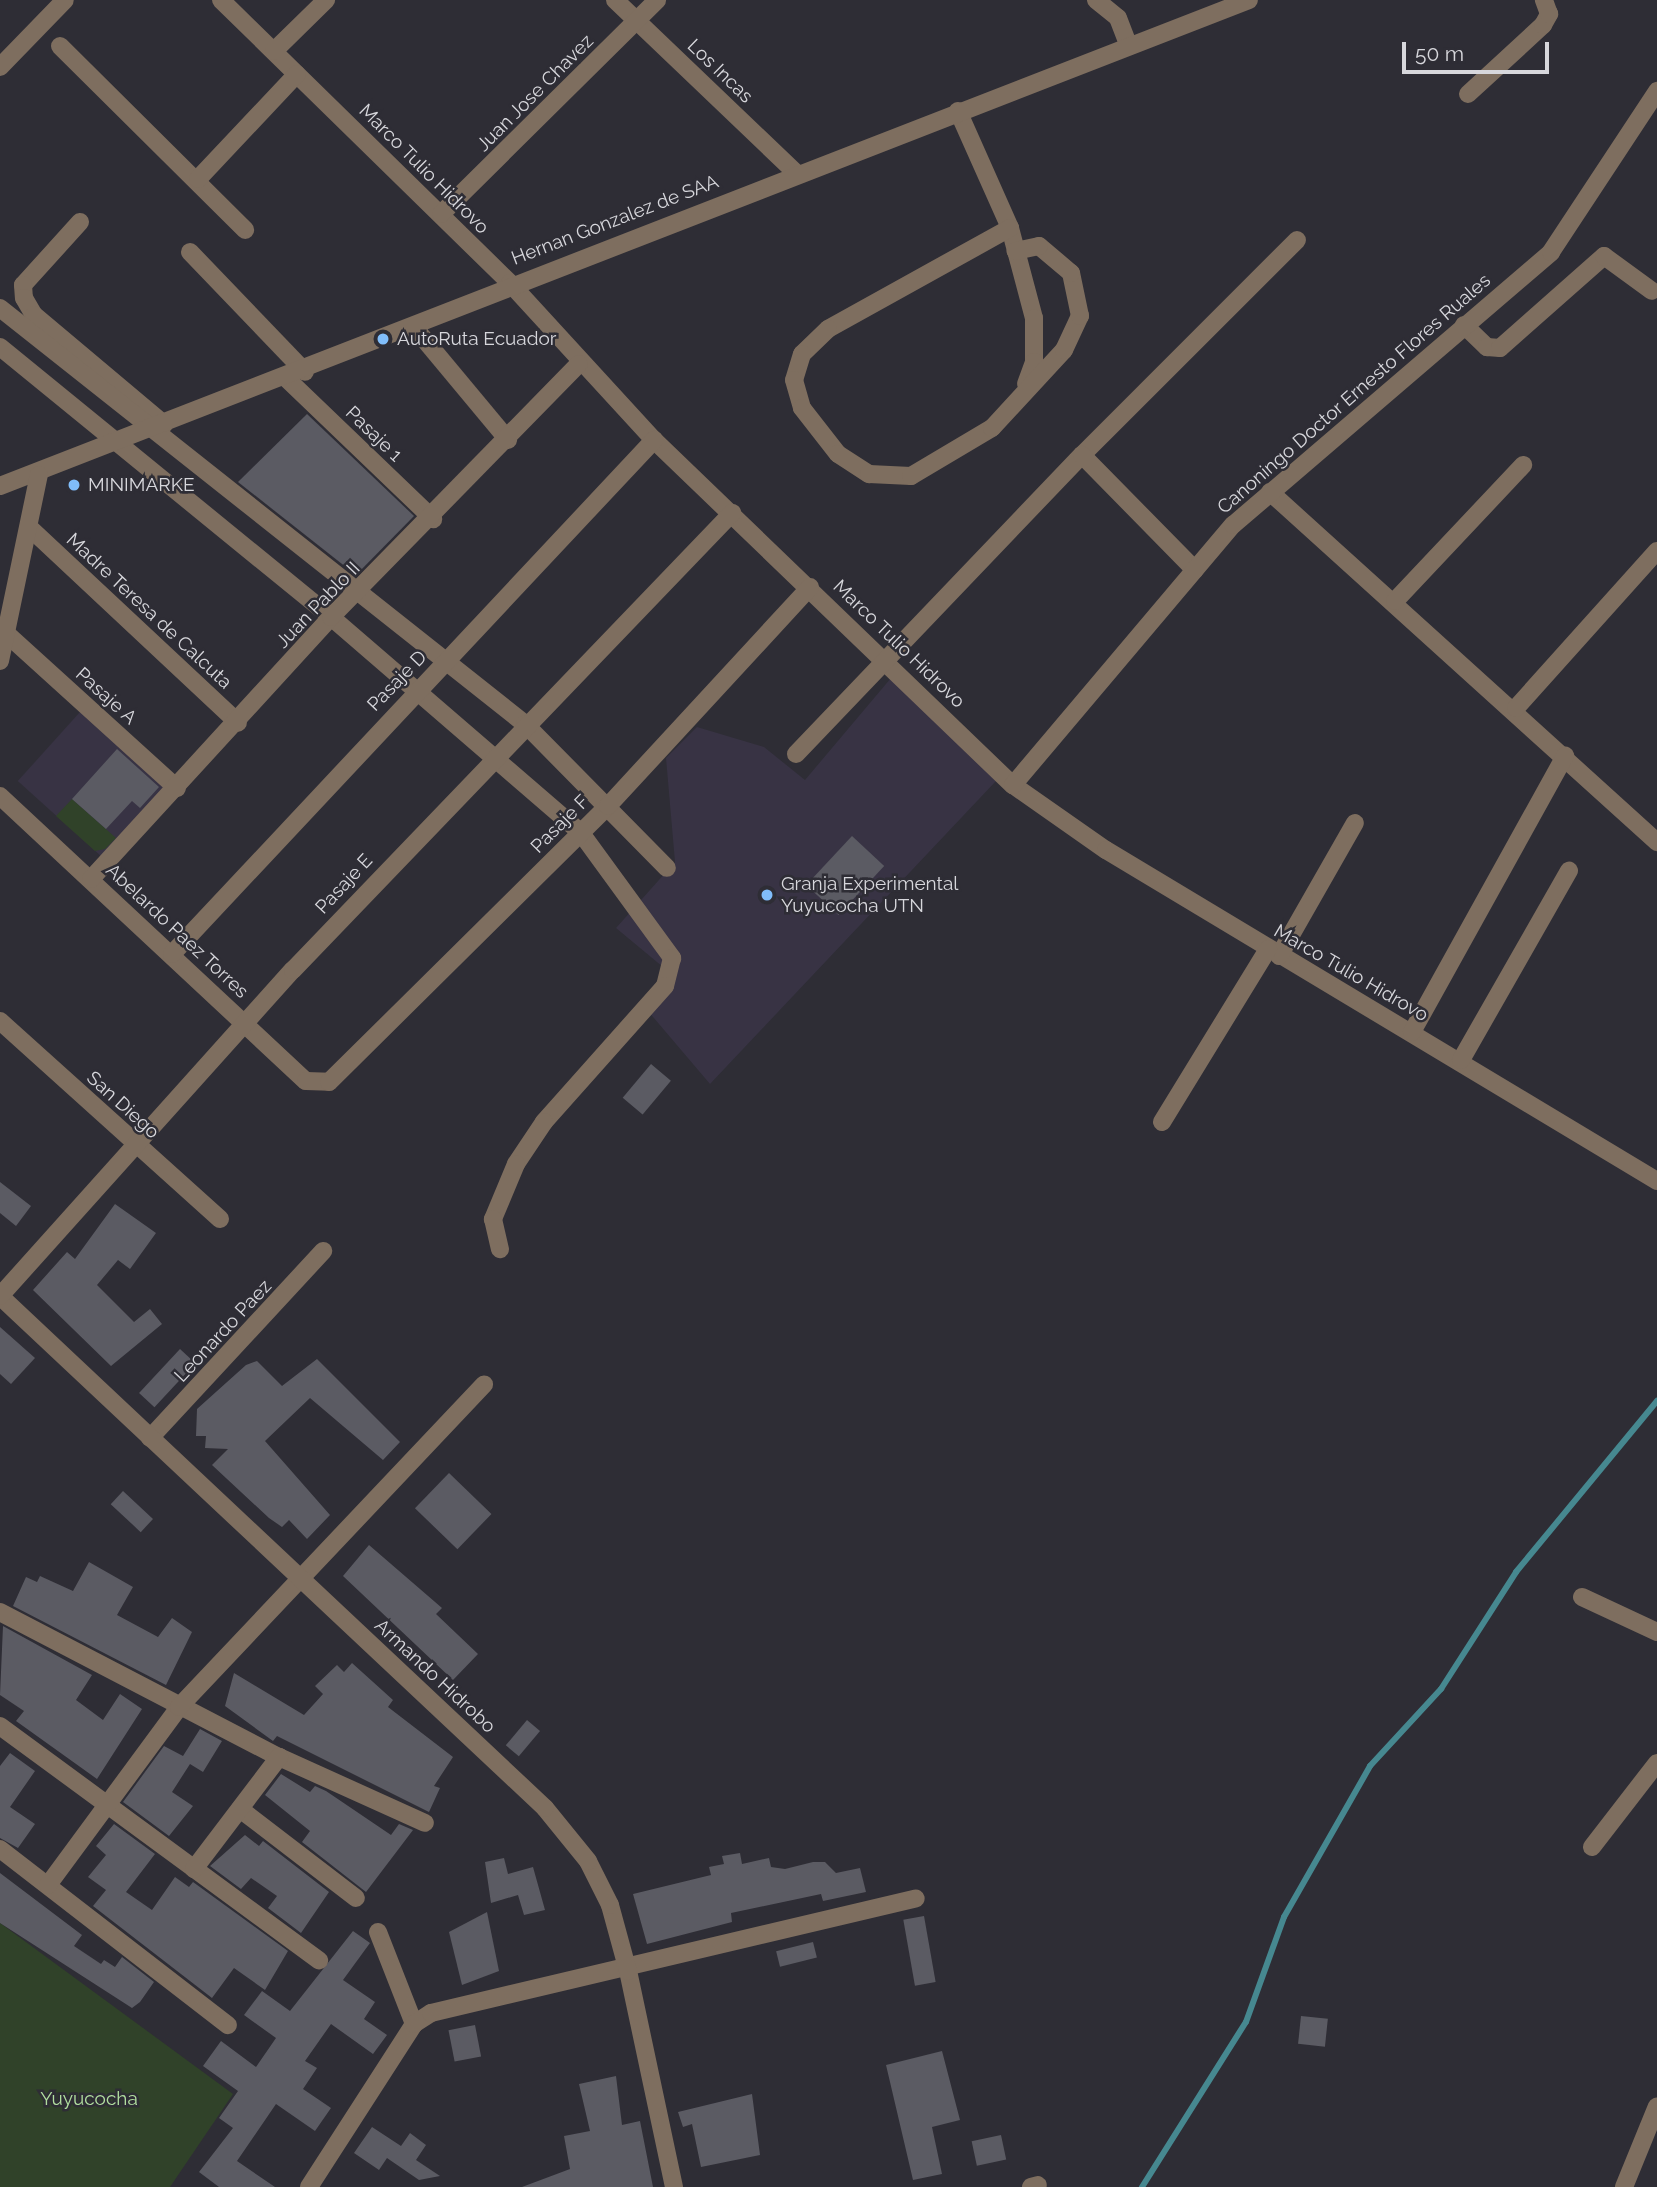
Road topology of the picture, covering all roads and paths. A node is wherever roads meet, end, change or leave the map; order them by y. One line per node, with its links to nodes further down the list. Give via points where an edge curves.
1 (65, 0): 13 (street)
2 (221, 0): 12 (street, Marco Tulio Hidrovo)
3 (326, 0): 12 (street)
4 (615, 0): 9 (street, Los Incas)
5 (657, 0): 9 (street, Juan Jose Chavez)
6 (1096, 0): 11 (street, via 1118,18)
7 (1249, 0): 11 (street, Hernan Gonzalez de SAA)
8 (1544, 0): 16 (street, via 1549,13 1543,25)
9 (637, 21): 18 (street, Los Incas); 20 (street, Juan Jose Chavez)
10 (60, 46): 19 (street)
11 (1129, 46): 17 (street, Hernan Gonzalez de SAA)
12 (274, 51): 14 (street, Marco Tulio Hidrovo)
13 (0, 67)
14 (297, 74): 19 (street); 20 (street, Marco Tulio Hidrovo)
15 (1657, 92): 30 (street, Canoningo Doctor Ernesto Flores Ruales, via 1573,226)
16 (1468, 94)
17 (958, 111): 18 (street, Hernan Gonzalez de SAA); 22 (street)
18 (795, 172): 27 (street, Hernan Gonzalez de SAA)
19 (198, 179): 23 (street)
20 (441, 214): 27 (street, Marco Tulio Hidrovo)
21 (80, 222): 37 (street, via 23,285 24,298 34,316)
22 (1010, 228): 26 (street); 36 (street, via 828,329 802,354 794,380 802,408 838,454 869,474 911,476 992,428)
23 (245, 230)
24 (1297, 240): 41 (street)
25 (190, 251): 34 (street)
26 (1016, 251): 36 (street, via 1034,318 1034,362); 36 (street, via 1039,246 1056,256 1080,293 1080,316 1065,350)
27 (510, 284): 31 (street, Hernan Gonzalez de SAA); 33 (street, Marco Tulio Hidrovo)
28 (1652, 291): 30 (street, via 1604,256 1500,348 1487,346)
29 (0, 308): 37 (street)
30 (1464, 325): 45 (street, Canoningo Doctor Ernesto Flores Ruales)
31 (414, 327): 34 (street, Hernan Gonzalez de SAA); 38 (street)
32 (0, 347): 40 (street)
33 (579, 364): 38 (street, Juan Pablo II); 39 (street, Marco Tulio Hidrovo)
34 (305, 372): 35 (street, Hernan Gonzalez de SAA)
35 (286, 378): 37 (street, Hernan Gonzalez de SAA); 47 (street, Pasaje 1)
36 (1023, 390)
37 (157, 427): 40 (street, Hernan Gonzalez de SAA); 52 (street)
38 (508, 440): 47 (street, Juan Pablo II)
39 (654, 440): 46 (street, Marco Tulio Hidrovo); 58 (street, Pasaje D)
40 (119, 444): 43 (street, Hernan Gonzalez de SAA); 54 (street)
41 (1082, 455): 50 (street); 57 (street)
42 (1523, 465): 53 (street)
43 (39, 475): 44 (street, Hernan Gonzalez de SAA); 48 (street)
44 (0, 486)
45 (1270, 492): 50 (street, Canoningo Doctor Ernesto Flores Ruales); 53 (street)
46 (732, 513): 51 (street, Marco Tulio Hidrovo); 62 (street, Pasaje E)
47 (433, 519): 52 (street, Juan Pablo II)
48 (32, 530): 55 (street); 61 (street, Madre Teresa de Calcuta)
49 (1657, 551): 60 (street)
50 (1195, 570): 66 (street, Canoningo Doctor Ernesto Flores Ruales)
51 (810, 587): 57 (street, Marco Tulio Hidrovo); 69 (street, Pasaje F)
52 (357, 594): 54 (street, Juan Pablo II); 58 (street)
53 (1395, 601): 60 (street)
54 (331, 617): 59 (street); 61 (street, Juan Pablo II)
55 (8, 635): 56 (street); 67 (street, Pasaje A)
56 (0, 661)
57 (890, 662): 63 (street); 66 (street, Marco Tulio Hidrovo)
58 (443, 663): 59 (street, Pasaje D); 62 (street)
59 (414, 692): 64 (street); 77 (street, Pasaje D)
60 (1516, 708): 65 (street)
61 (238, 723): 67 (street, Juan Pablo II)
62 (525, 723): 64 (street, Pasaje E); 69 (street)
63 (796, 754)
64 (495, 755): 71 (street); 79 (street, Pasaje E)
65 (1565, 757): 72 (street); 80 (street)
66 (1013, 785): 76 (street, Marco Tulio Hidrovo)
67 (177, 788): 75 (street, Juan Pablo II)
68 (0, 796): 75 (street, Abelardo Paez Torres)
69 (608, 806): 71 (street, Pasaje F); 73 (street)
70 (1355, 823): 76 (street)
71 (581, 833): 82 (street, Pasaje F); 87 (street, via 672,958 673,974 544,1122 516,1164 493,1219)
72 (1657, 842)
73 (667, 868)
74 (1569, 871): 81 (street)
75 (92, 879): 77 (street, Abelardo Paez Torres)
76 (1274, 953): 80 (street, Marco Tulio Hidrovo); 83 (street)
77 (172, 954): 79 (street, Abelardo Paez Torres)
78 (0, 1021): 84 (street, San Diego)
79 (245, 1023): 82 (street, Abelardo Paez Torres, via 306,1081); 84 (street, Pasaje E)
80 (1412, 1032): 81 (street, Marco Tulio Hidrovo)
81 (1461, 1060): 85 (street, Marco Tulio Hidrovo)
82 (329, 1082)
83 (1161, 1122)
84 (132, 1142): 86 (street, San Diego); 89 (street, Pasaje E)
85 (1657, 1181)
86 (220, 1219)
87 (500, 1249)
88 (323, 1251): 91 (street, Leonardo Paez)
89 (0, 1296): 91 (street, Armando Hidrobo)
90 (484, 1384): 92 (street)
91 (150, 1438): 92 (street, Armando Hidrobo)
92 (302, 1580): 96 (street); 111 (street, Armando Hidrobo, via 545,1808 588,1861 610,1905)
93 (1582, 1597): 95 (street)
94 (0, 1612): 96 (street)
95 (1657, 1632)
96 (179, 1707): 98 (street); 100 (street)
97 (0, 1726): 100 (street)
98 (279, 1757): 101 (street); 102 (street)
99 (1657, 1763): 103 (street)
100 (107, 1804): 105 (street); 106 (street)
101 (240, 1809): 105 (street); 107 (street)
102 (425, 1823)
103 (1592, 1847)
104 (0, 1849): 106 (street)
105 (194, 1869): 110 (street)
106 (48, 1885): 113 (street)
107 (356, 1898)
108 (916, 1898): 111 (street)
109 (378, 1932): 112 (street)
110 (319, 1960)
111 (628, 1971): 112 (street, via 449,2006); 117 (street, Armando Hidrobo)
112 (414, 2024): 116 (street)
113 (228, 2025)
114 (1657, 2106): 115 (street)
115 (1652, 2136): 118 (street)
116 (309, 2187)
117 (674, 2187)
118 (1623, 2187)

